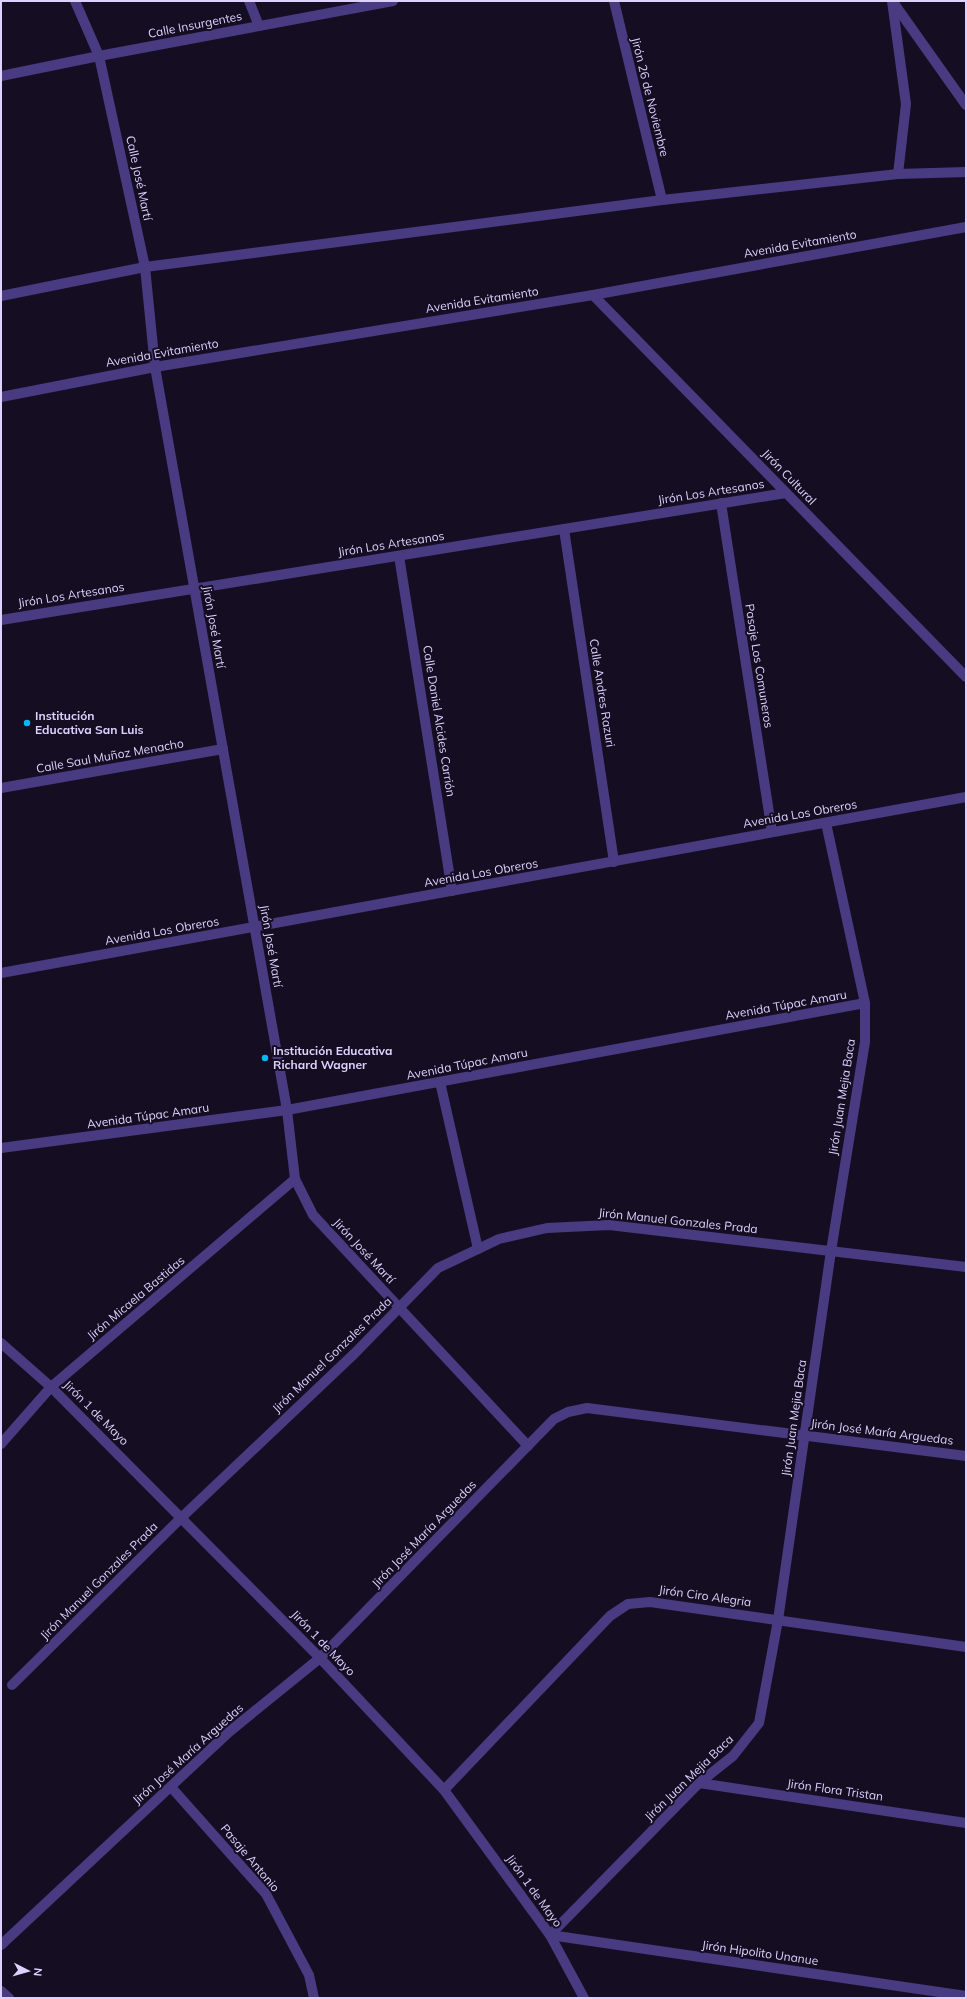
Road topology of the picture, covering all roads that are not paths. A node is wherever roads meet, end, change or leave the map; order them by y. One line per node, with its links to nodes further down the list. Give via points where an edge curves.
1 (75, 1): 7 (street, Calle José Martí)
2 (249, 1): 6 (street)
3 (393, 1): 6 (street, Calle Insurgentes)
4 (614, 1): 12 (street, Jirón 26 de Noviembre)
5 (892, 1): 9 (street); 11 (street, via 906,104)
6 (259, 26): 7 (street, Calle Insurgentes)
7 (99, 56): 8 (street, Calle Insurgentes); 14 (street, Calle José Martí)
8 (1, 76)
9 (966, 104)
10 (966, 172): 11 (street)
11 (898, 174): 12 (street)
12 (662, 200): 14 (street)
13 (966, 227): 15 (street, Avenida Evitamiento)
14 (144, 267): 16 (street); 17 (street, Calle José Martí)
15 (593, 295): 17 (street, Avenida Evitamiento); 19 (street, Jirón Cultural)
16 (1, 296)
17 (155, 367): 18 (street, Avenida Evitamiento); 23 (street, Jirón José Martí)
18 (1, 397)
19 (786, 492): 20 (street, Jirón Los Artesanos); 25 (street, Jirón Cultural)
20 (721, 503): 21 (street, Jirón Los Artesanos); 30 (street, Pasaje Los Comuneros)
21 (564, 529): 22 (street, Jirón Los Artesanos); 31 (street, Calle Andres Razuri)
22 (399, 556): 23 (street, Jirón Los Artesanos); 32 (street, Calle Daniel Alcides Carrión)
23 (194, 589): 24 (street, Jirón Los Artesanos); 26 (street, Jirón José Martí)
24 (1, 620)
25 (966, 677)
26 (223, 749): 27 (street, Calle Saul Muñoz Menacho); 33 (street, Jirón José Martí)
27 (1, 788)
28 (966, 797): 29 (street, Avenida Los Obreros)
29 (826, 823): 30 (street, Avenida Los Obreros); 35 (street, Jirón Juan Mejia Baca)
30 (772, 832): 31 (street, Avenida Los Obreros)
31 (614, 862): 32 (street, Avenida Los Obreros)
32 (452, 891): 33 (street, Avenida Los Obreros)
33 (255, 927): 34 (street, Avenida Los Obreros); 37 (street, Jirón José Martí)
34 (1, 973)
35 (865, 1003): 36 (street, Avenida Túpac Amaru); 41 (street, Jirón Juan Mejia Baca, via 865,1042)
36 (440, 1082): 37 (street, Avenida Túpac Amaru); 40 (street)
37 (287, 1110): 38 (street, Avenida Túpac Amaru); 39 (street, Jirón José Martí)
38 (1, 1148)
39 (295, 1179): 43 (street, Jirón José Martí, via 312,1215); 45 (street, Jirón Micaela Bastidas)
40 (478, 1249): 41 (street, Jirón Manuel Gonzales Prada, via 499,1239 547,1228 609,1225); 43 (street, Jirón Manuel Gonzales Prada, via 438,1268)
41 (831, 1251): 42 (street, Jirón Manuel Gonzales Prada); 46 (street, Jirón Juan Mejia Baca)
42 (966, 1267)
43 (399, 1308): 48 (street, Jirón José Martí); 50 (street, Jirón Manuel Gonzales Prada)
44 (1, 1343): 45 (street, Jirón 1 de Mayo)
45 (52, 1387): 47 (street, Jirón Micaela Bastidas); 50 (street, Jirón 1 de Mayo)
46 (805, 1435): 48 (street, Jirón José María Arguedas, via 587,1408 568,1412 554,1419); 49 (street, Jirón José María Arguedas); 51 (street, Jirón Juan Mejia Baca)
47 (1, 1444)
48 (528, 1446): 53 (street, Jirón José María Arguedas)
49 (966, 1456)
50 (181, 1518): 53 (street, Jirón 1 de Mayo); 54 (street, Jirón Manuel Gonzales Prada)
51 (778, 1620): 52 (street, Jirón Ciro Alegria); 55 (street, Jirón Juan Mejia Baca, via 759,1723 732,1756); 57 (street, Jirón Ciro Alegria, via 650,1602 628,1604 610,1616)
52 (966, 1647)
53 (320, 1658): 56 (street, Jirón José María Arguedas, via 229,1732); 57 (street, Jirón 1 de Mayo)
54 (12, 1685)
55 (700, 1783): 58 (street, Jirón Flora Tristan); 59 (street, Jirón Juan Mejia Baca)
56 (171, 1787): 60 (street, Jirón José María Arguedas); 64 (street, Pasaje Antonio, via 266,1894 309,1974)
57 (444, 1790): 59 (street, Jirón 1 de Mayo)
58 (966, 1823)
59 (550, 1935): 62 (street, Jirón Hipolito Unanue); 65 (street, Jirón 1 de Mayo)
60 (1, 1945)
61 (1, 1991): 63 (street)
62 (966, 1996)
63 (9, 1998)
64 (314, 1998)
65 (584, 1998)

